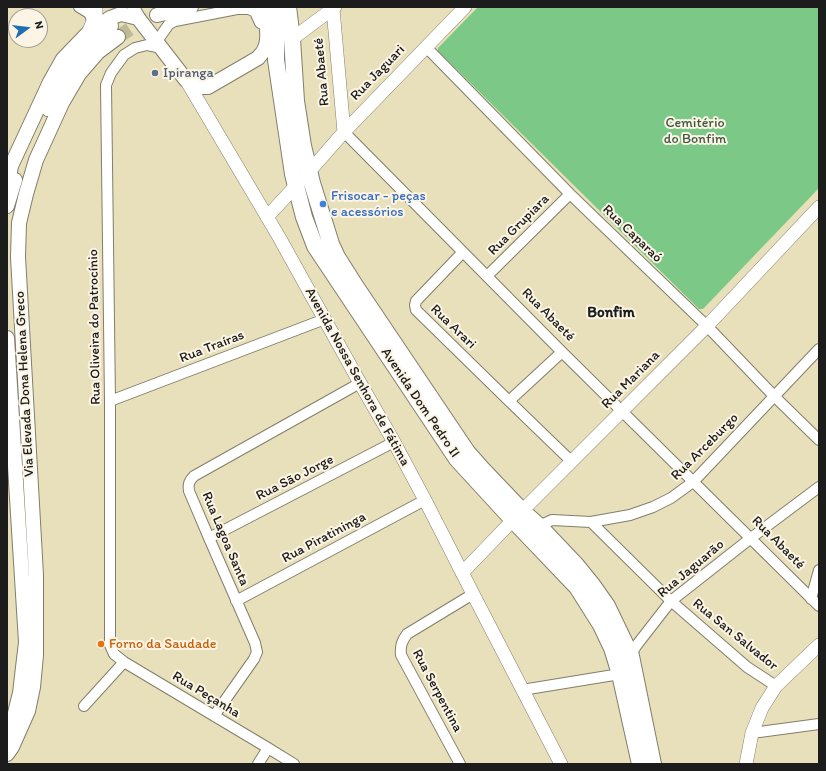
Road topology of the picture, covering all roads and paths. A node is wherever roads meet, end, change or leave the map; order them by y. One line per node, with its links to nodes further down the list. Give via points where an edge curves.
1 (79, 7): 12 (street, via 89,13)
2 (96, 7): 12 (street)
3 (126, 7): 10 (street, Avenida Nossa Senhora de Fátima)
4 (191, 7): 11 (main road)
5 (259, 7): 13 (main road, via 265,17)
6 (276, 7): 20 (main road, Avenida Dom Pedro II, via 276,60)
7 (288, 7): 14 (main road, Avenida Dom Pedro II)
8 (465, 7): 16 (street, Rua Jaguari)
9 (334, 8): 14 (street); 18 (street, Rua Abaeté)
10 (135, 12): 12 (main road, via 121,14); 15 (main road, Avenida Nossa Senhora de Fátima)
11 (157, 15)
12 (90, 28): 21 (main road, via 63,59 50,82 11,166)
13 (267, 39): 15 (street, via 255,12 237,9 175,21 169,24); 17 (main road, via 264,51 258,58 208,87 199,87)
14 (292, 39): 19 (main road, Avenida Dom Pedro II, via 296,101)
15 (159, 45): 17 (main road, Avenida Nossa Senhora de Fátima); 35 (street, Rua Oliveira do Patrocínio, via 135,48 124,56 110,73 106,85)
16 (426, 47): 18 (street, Rua Jaguari); 22 (street, Rua Caparaó)
17 (186, 80): 25 (street, Avenida Nossa Senhora de Fátima)
18 (344, 132): 19 (street, Rua Jaguari); 26 (street, Rua Abaeté)
19 (309, 171): 20 (street, Rua Jaguari); 44 (main road, Avenida Dom Pedro II, via 331,244 346,273 467,452)
20 (296, 186): 25 (street, Rua Jaguari); 44 (main road, Avenida Dom Pedro II, via 315,246 457,459)
21 (7, 188)
22 (570, 194): 27 (street, Rua Grupiara); 29 (street, Rua Caparaó)
23 (7, 206): 66 (main road, Via Elevada Dona Helena Greco, via 25,155 66,74 89,45 115,31 79,74 62,103 36,160 19,223 18,257 36,575 36,655 28,711)
24 (819, 207): 29 (street, Rua Mariana)
25 (267, 217): 28 (street, Avenida Nossa Senhora de Fátima)
26 (463, 252): 27 (street, Rua Abaeté); 36 (street, Rua Arari, via 416,301 415,308)
27 (487, 276): 32 (street, Rua Abaeté)
28 (325, 319): 33 (street, Avenida Nossa Senhora de Fátima); 35 (street, Rua Traíras)
29 (707, 326): 34 (street, Rua Caparaó); 37 (street, Rua Mariana)
30 (7, 338): 66 (main road, Via Elevada Dona Helena Greco, via 26,642 20,693)
31 (819, 349): 34 (street, Rua Arceburgo)
32 (562, 352): 36 (street); 37 (street, Rua Abaeté)
33 (360, 383): 39 (street, Avenida Nossa Senhora de Fátima); 47 (street, Rua Lagoa Santa, via 191,479 189,491)
34 (774, 396): 38 (street, Rua Caparaó); 41 (street, Rua Arceburgo)
35 (110, 401): 56 (street, Rua Oliveira do Patrocínio)
36 (509, 401): 40 (street, Rua Arari)
37 (622, 411): 40 (street, Rua Mariana); 41 (street, Rua Abaeté)
38 (819, 440)
39 (394, 442): 43 (street, Avenida Nossa Senhora de Fátima); 47 (street, Rua São Jorge)
40 (571, 461): 44 (street, Rua Mariana)
41 (693, 482): 45 (street, Rua Arceburgo, via 671,498 652,507 630,515); 48 (street, Rua Abaeté)
42 (819, 487): 48 (street, Rua Jaguarão)
43 (425, 500): 50 (street, Avenida Nossa Senhora de Fátima); 52 (street, Rua Piratininga)
44 (517, 515): 46 (main road, Avenida Dom Pedro II); 50 (street, Rua Mariana); 59 (main road, Avenida Dom Pedro II, via 577,587 601,625)
45 (592, 522): 46 (street, Rua Arceburgo, via 552,520); 53 (street, Rua San Salvador)
46 (539, 526): 57 (main road, Avenida Dom Pedro II, via 576,565 607,606)
47 (209, 538): 52 (street, Rua Lagoa Santa)
48 (751, 538): 53 (street, Rua Jaguarão); 54 (street, Rua Abaeté)
49 (819, 570): 54 (street)
50 (462, 573): 51 (street, Avenida Nossa Senhora de Fátima)
51 (472, 594): 61 (street, Avenida Nossa Senhora de Fátima); 70 (street, Rua Serpentina, via 406,634 400,647 401,655)
52 (236, 601): 63 (street, Rua Lagoa Santa, via 257,652)
53 (671, 601): 57 (street, Rua Jaguarão); 60 (street, Rua San Salvador, via 747,667)
54 (815, 602)
55 (819, 645): 60 (street)
56 (110, 646): 58 (street, Rua Peçanha, via 114,654)
57 (630, 656): 59 (street, Rua Jaguarão); 73 (main road, Avenida Dom Pedro II)
58 (124, 662): 62 (street); 63 (street, Rua Peçanha)
59 (620, 674): 61 (street); 72 (main road, Avenida Dom Pedro II)
60 (776, 686): 65 (street, via 762,708)
61 (522, 690): 71 (street, Avenida Nossa Senhora de Fátima)
62 (84, 706)
63 (214, 716): 67 (street, Rua Peçanha)
64 (819, 724): 65 (street)
65 (752, 733): 74 (street)
66 (9, 745)
67 (268, 748): 68 (street); 69 (street, Rua Peçanha)
68 (258, 764)
69 (294, 764)
70 (460, 764)
71 (561, 764)
72 (640, 764)
73 (653, 764)
74 (746, 764)

